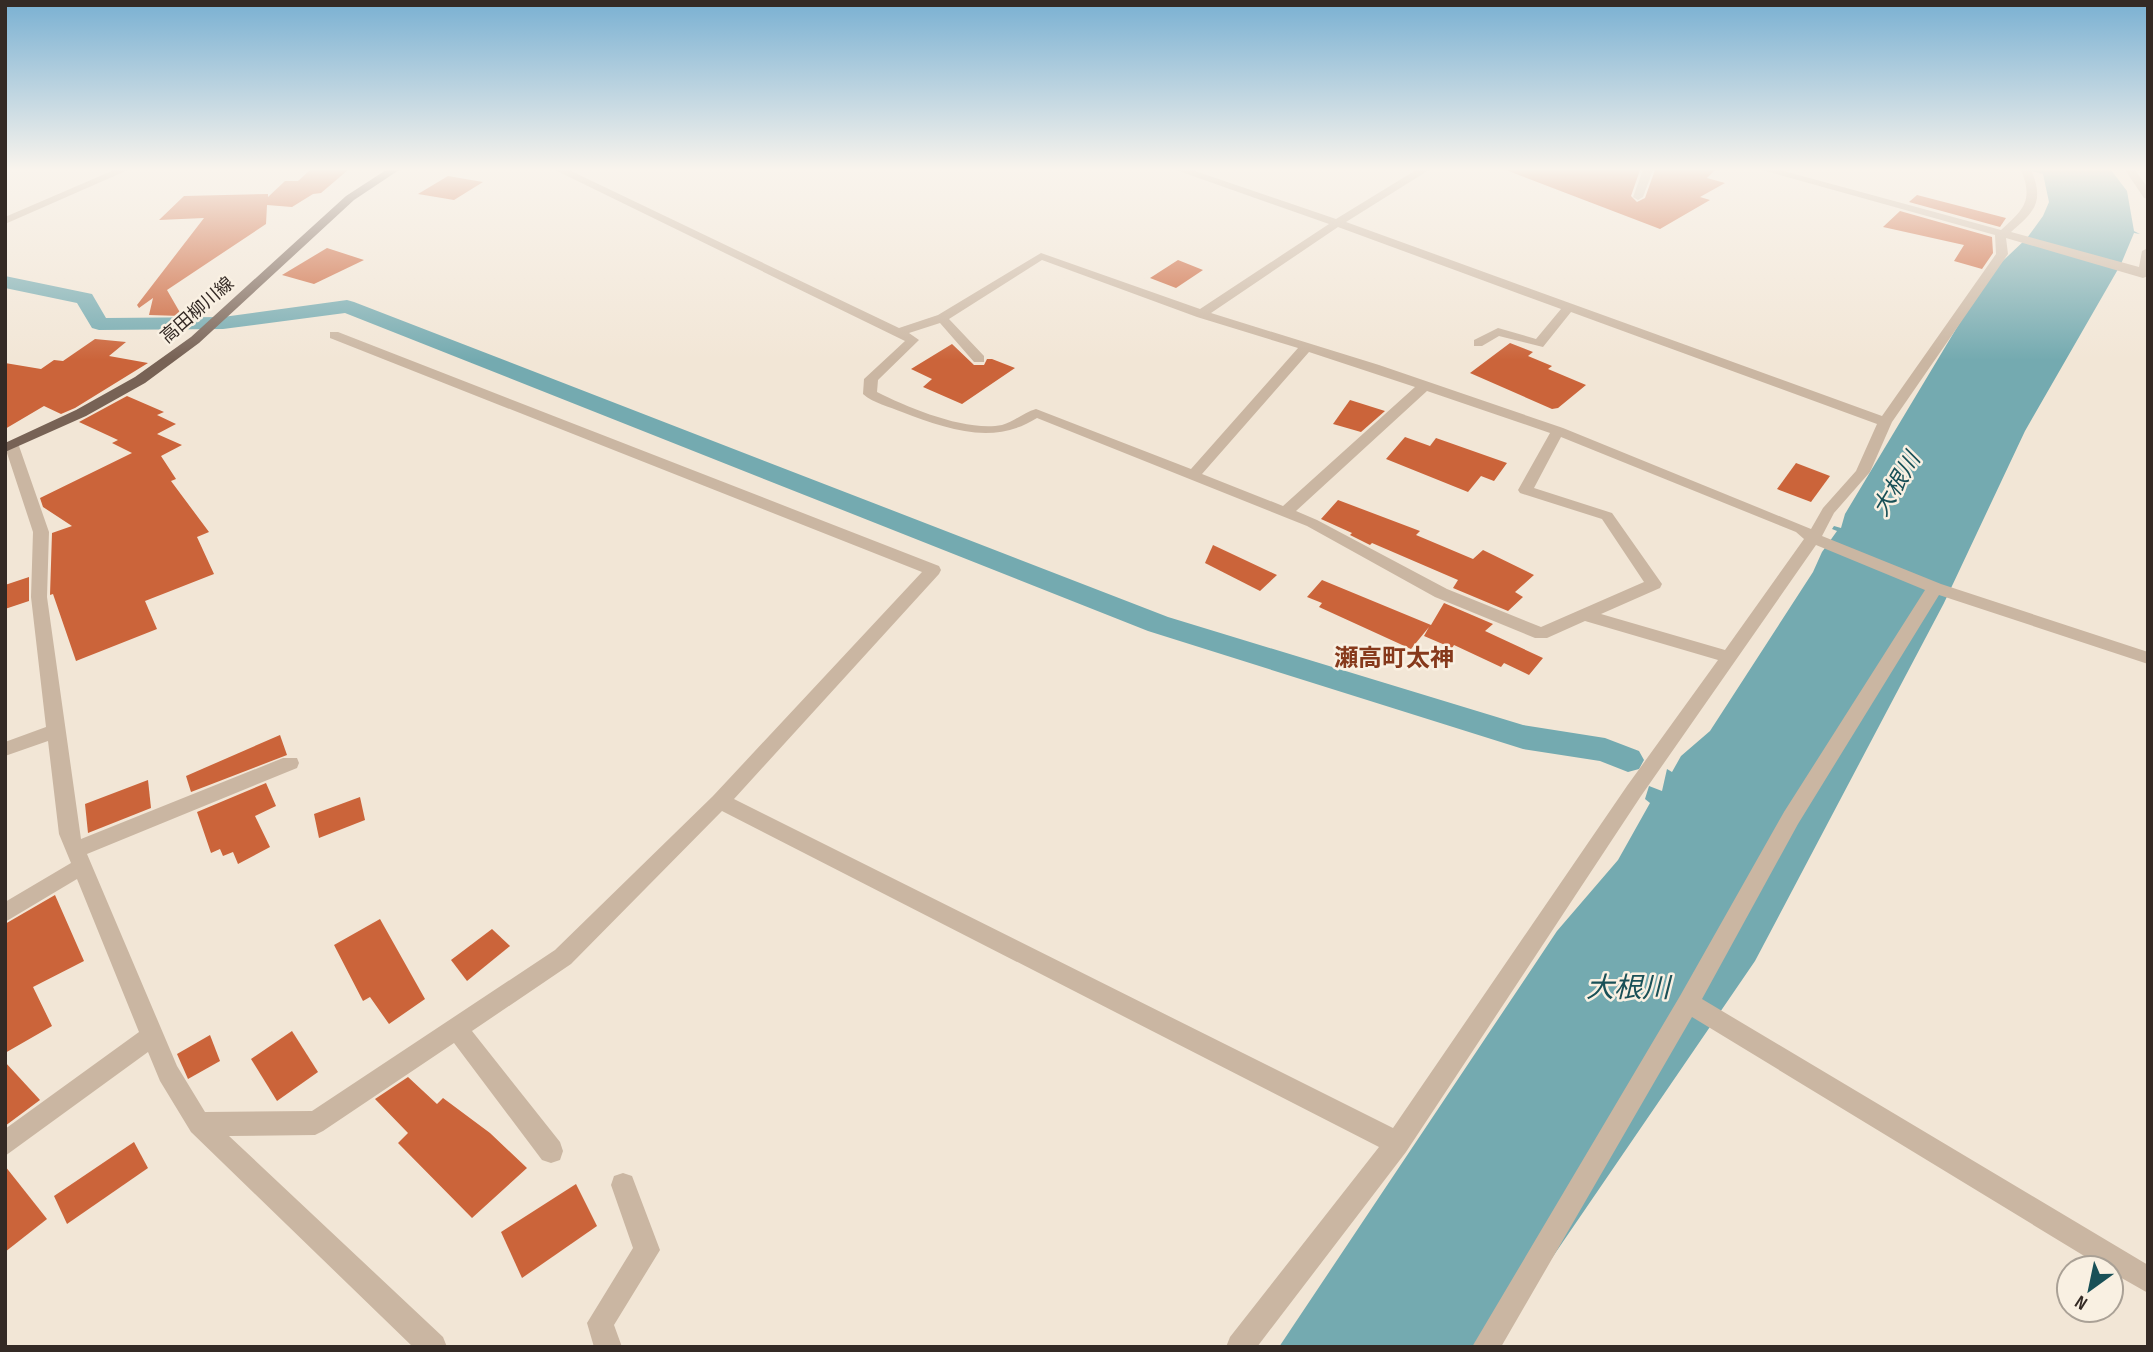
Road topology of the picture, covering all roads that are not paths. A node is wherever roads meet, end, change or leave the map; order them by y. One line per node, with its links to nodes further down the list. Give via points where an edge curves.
1 (312, 233): 21 (main road, 高田柳川線, via 195,340 151,372 81,413)
2 (692, 233): 13 (street)
3 (1322, 233): 11 (street)
4 (1365, 233): 10 (street)
5 (1989, 233): 7 (street)
6 (2007, 233): 7 (street)
7 (2003, 237): 9 (street); 19 (street, via 2002,254)
8 (2148, 251): 9 (street)
9 (2145, 274)
10 (1569, 307): 15 (street, via 1539,344 1498,332); 19 (street)
11 (1201, 314): 12 (street, via 1041,256); 16 (street)
12 (942, 318): 13 (street); 17 (street)
13 (898, 332): 22 (street, via 912,340 871,379 870,394 878,398 981,430 1014,426 1036,413)
14 (334, 335): 32 (street, via 933,570)
15 (1478, 343)
16 (1306, 346): 18 (street); 22 (street)
17 (979, 359)
18 (1425, 385): 20 (street); 23 (street)
19 (1885, 422): 24 (street, via 1863,472 1828,511)
20 (1558, 431): 24 (street, via 1801,529); 26 (street, via 1525,490 1607,516 1654,584)
21 (9, 447): 29 (street, via 41,532 39,597)
22 (1193, 476): 23 (street)
23 (1285, 513): 26 (street, via 1441,593 1541,634)
24 (1813, 538): 25 (street); 27 (street)
25 (1935, 588): 28 (street); 35 (street, via 1791,818)
26 (1584, 615): 27 (street)
27 (1729, 657): 39 (street)
28 (2148, 658)
29 (56, 731): 30 (street); 33 (street, via 69,834)
30 (5, 749)
31 (290, 763): 33 (street)
32 (720, 801): 36 (street, via 563,957); 39 (street)
33 (79, 858): 34 (street); 37 (street)
34 (5, 913)
35 (1688, 1003): 43 (street); 47 (street)
36 (455, 1027): 38 (street, via 315,1123); 41 (street)
37 (153, 1035): 38 (street, via 168,1073); 40 (street)
38 (200, 1124): 44 (street)
39 (1397, 1143): 46 (street)
40 (5, 1144)
41 (551, 1150)
42 (623, 1185): 45 (street, via 647,1250 600,1323)
43 (2148, 1280)
44 (433, 1347)
45 (608, 1347)
46 (1240, 1347)
47 (1486, 1347)

